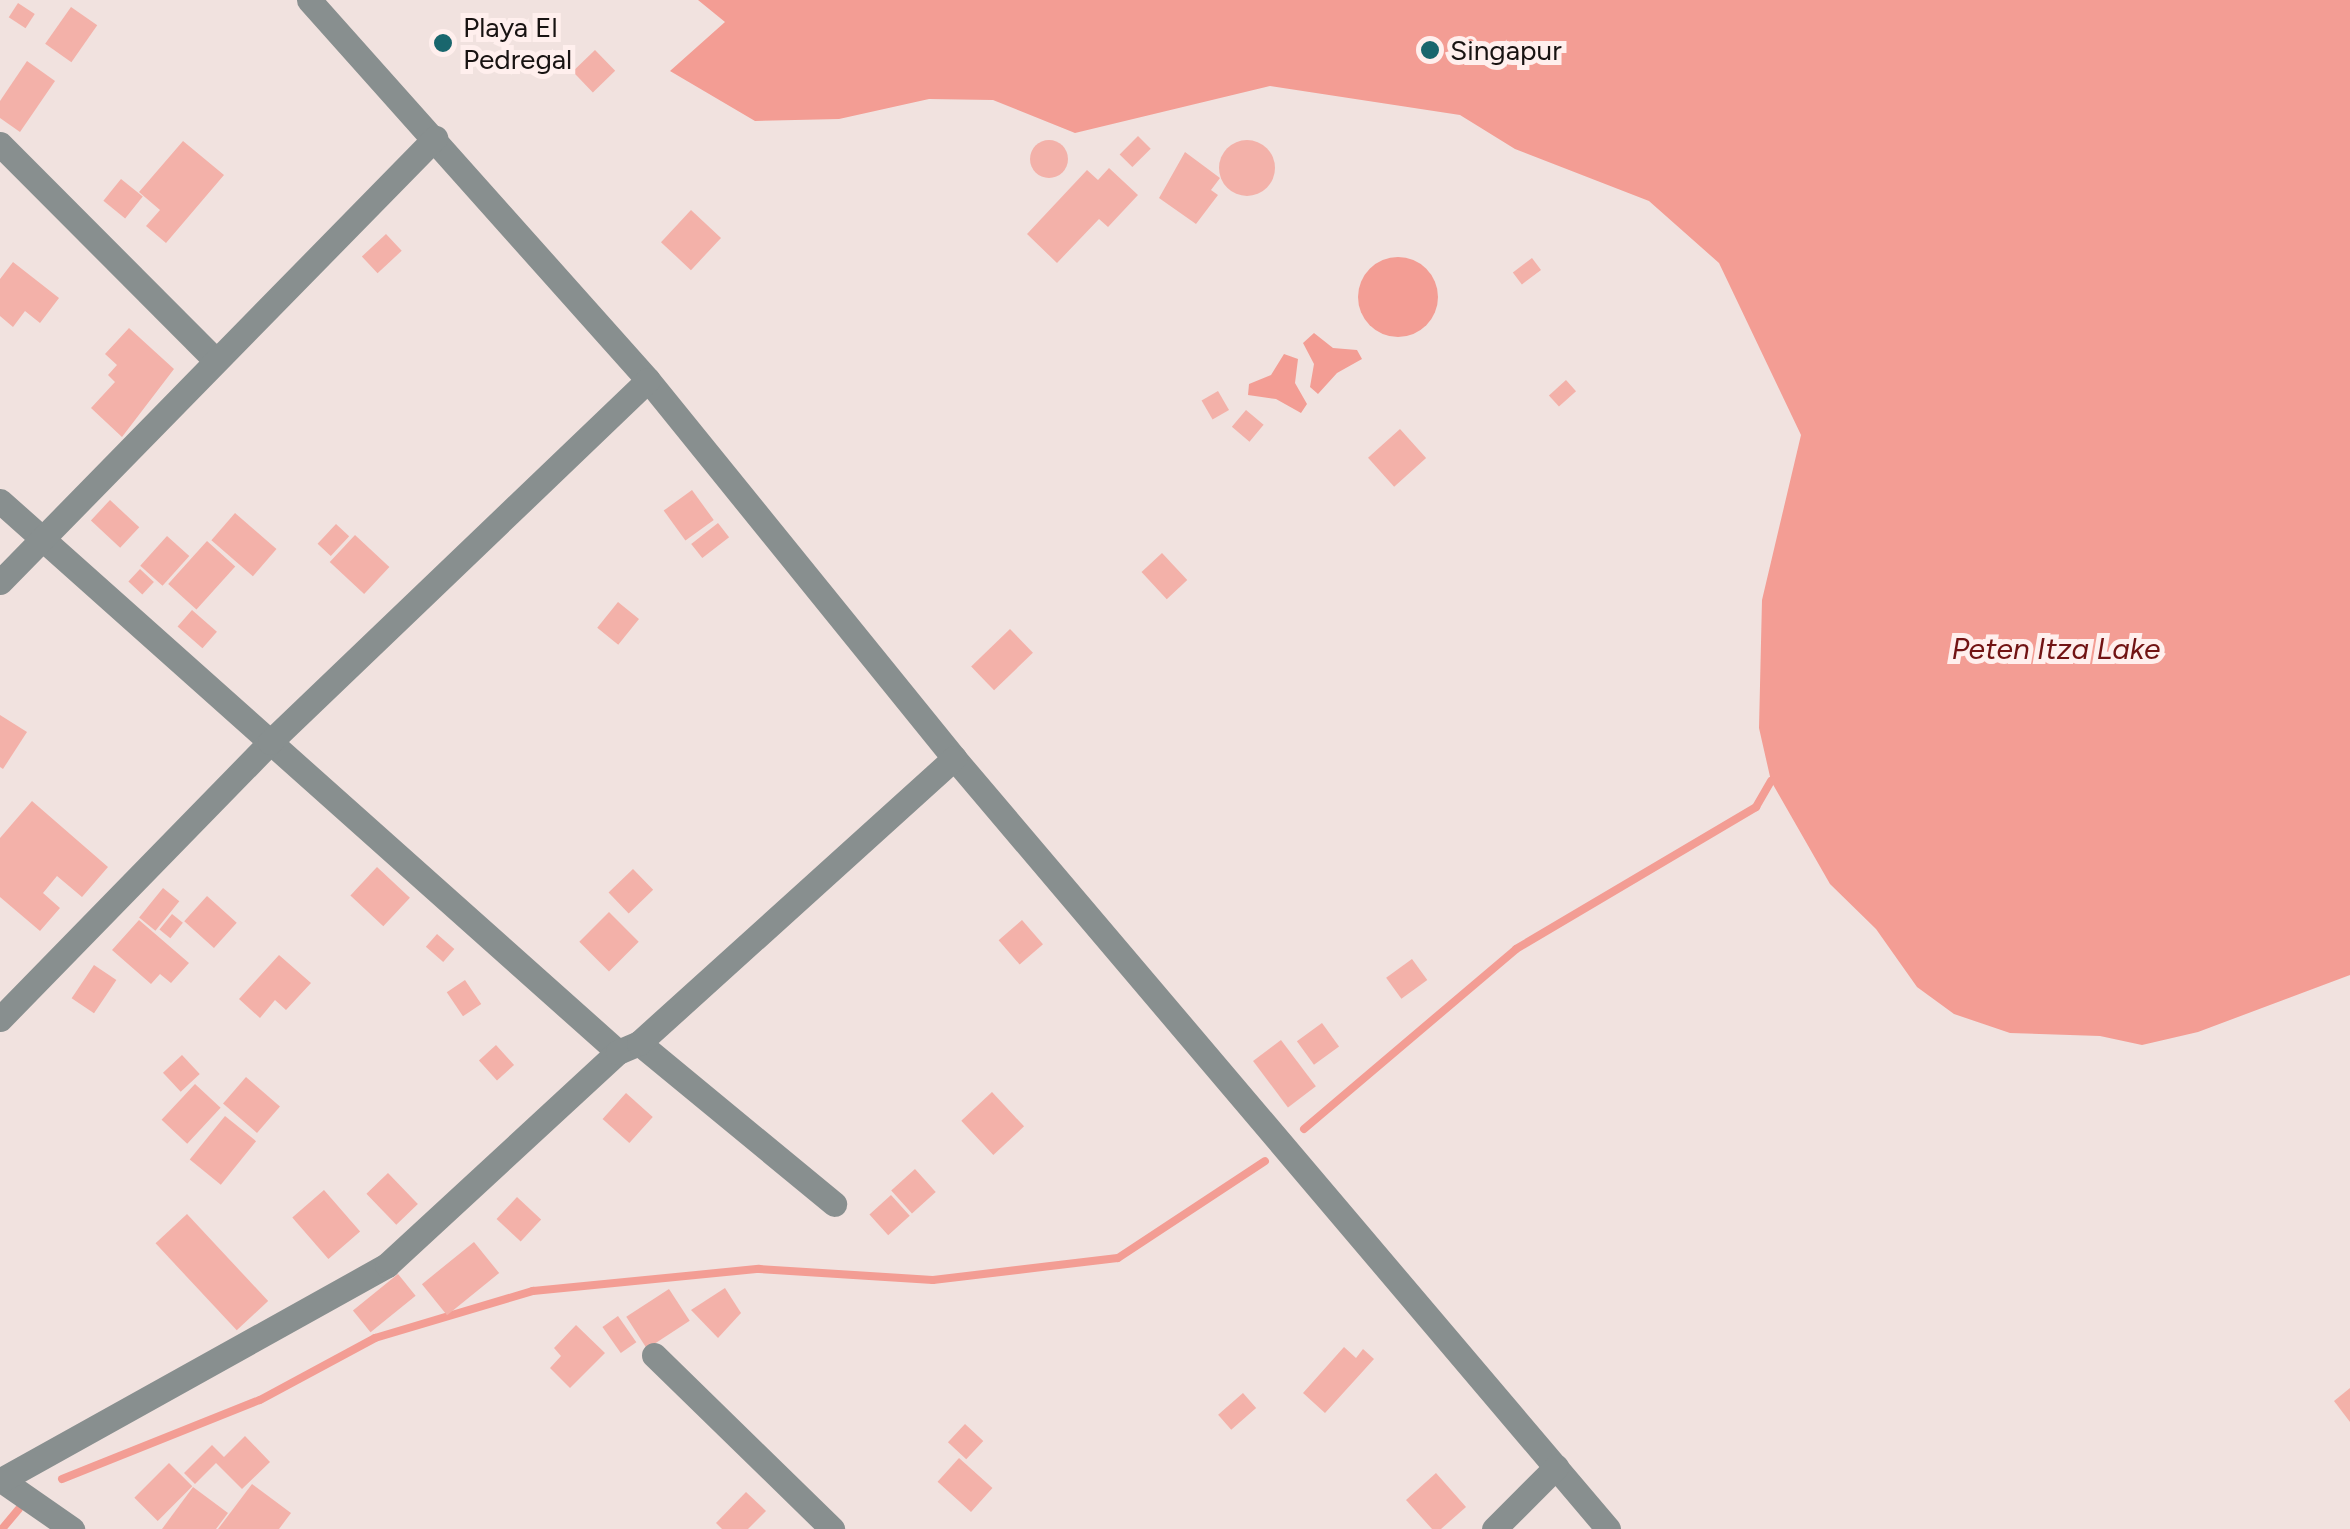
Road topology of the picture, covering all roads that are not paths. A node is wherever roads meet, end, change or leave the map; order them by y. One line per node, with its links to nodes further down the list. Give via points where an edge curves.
1 (309, 0): 2 (street)
2 (435, 138): 4 (street); 5 (street)
3 (0, 144): 4 (street)
4 (214, 359): 7 (street)
5 (648, 380): 9 (street); 10 (street)
6 (0, 501): 7 (street)
7 (42, 540): 8 (street); 9 (street)
8 (0, 582)
9 (270, 742): 11 (street); 12 (street)
10 (954, 758): 12 (street); 15 (street)
11 (0, 1019)
12 (628, 1048): 13 (street); 16 (street, via 387,1265)
13 (834, 1204)
14 (654, 1355): 17 (street)
15 (1556, 1466): 19 (street); 20 (street)
16 (1, 1480): 18 (street)
17 (818, 1525)
18 (72, 1529)
19 (1494, 1529)
20 (1608, 1529)

